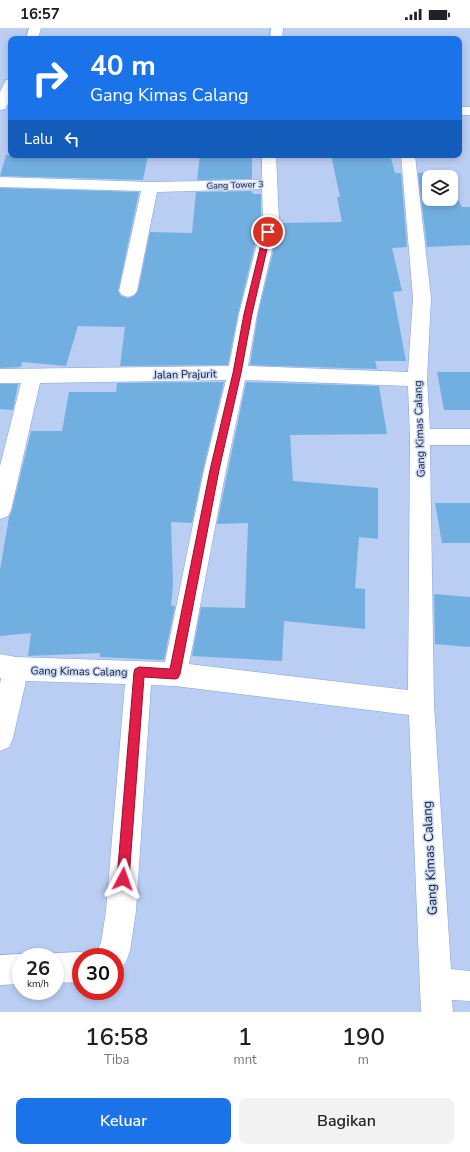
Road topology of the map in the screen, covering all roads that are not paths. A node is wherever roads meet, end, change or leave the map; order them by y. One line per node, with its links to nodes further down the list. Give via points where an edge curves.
1 (8, 89): 2 (street)
2 (0, 105)
3 (269, 158): 6 (street)
4 (408, 158): 12 (street, Gang Kimas Calang, via 422,298)
5 (0, 182): 7 (street, Gang Tower 3)
6 (270, 184): 7 (street, Gang Tower 3); 9 (street, Gang Tower 3, via 270,220)
7 (150, 187): 8 (street)
8 (128, 291)
9 (237, 373): 11 (street, Jalan Prajurit); 12 (street, Jalan Prajurit); 18 (street, Gang Tower 3, via 214,470)
10 (0, 376): 11 (street, Jalan Prajurit)
11 (32, 376): 15 (street)
12 (417, 379): 14 (street, Gang Kimas Calang)
13 (470, 436): 14 (street)
14 (420, 437): 19 (street, Gang Kimas Calang)
15 (0, 510)
16 (8, 668): 17 (street, Gang Kimas Calang); 20 (street)
17 (139, 672): 18 (street, Gang Kimas Calang); 21 (street, via 121,911)
18 (175, 674): 19 (street, Gang Kimas Calang)
19 (421, 704): 25 (street, Gang Kimas Calang)
20 (0, 738)
21 (114, 948)
22 (12, 969): 23 (street)
23 (0, 970)
24 (470, 986): 25 (street)
25 (436, 998)

